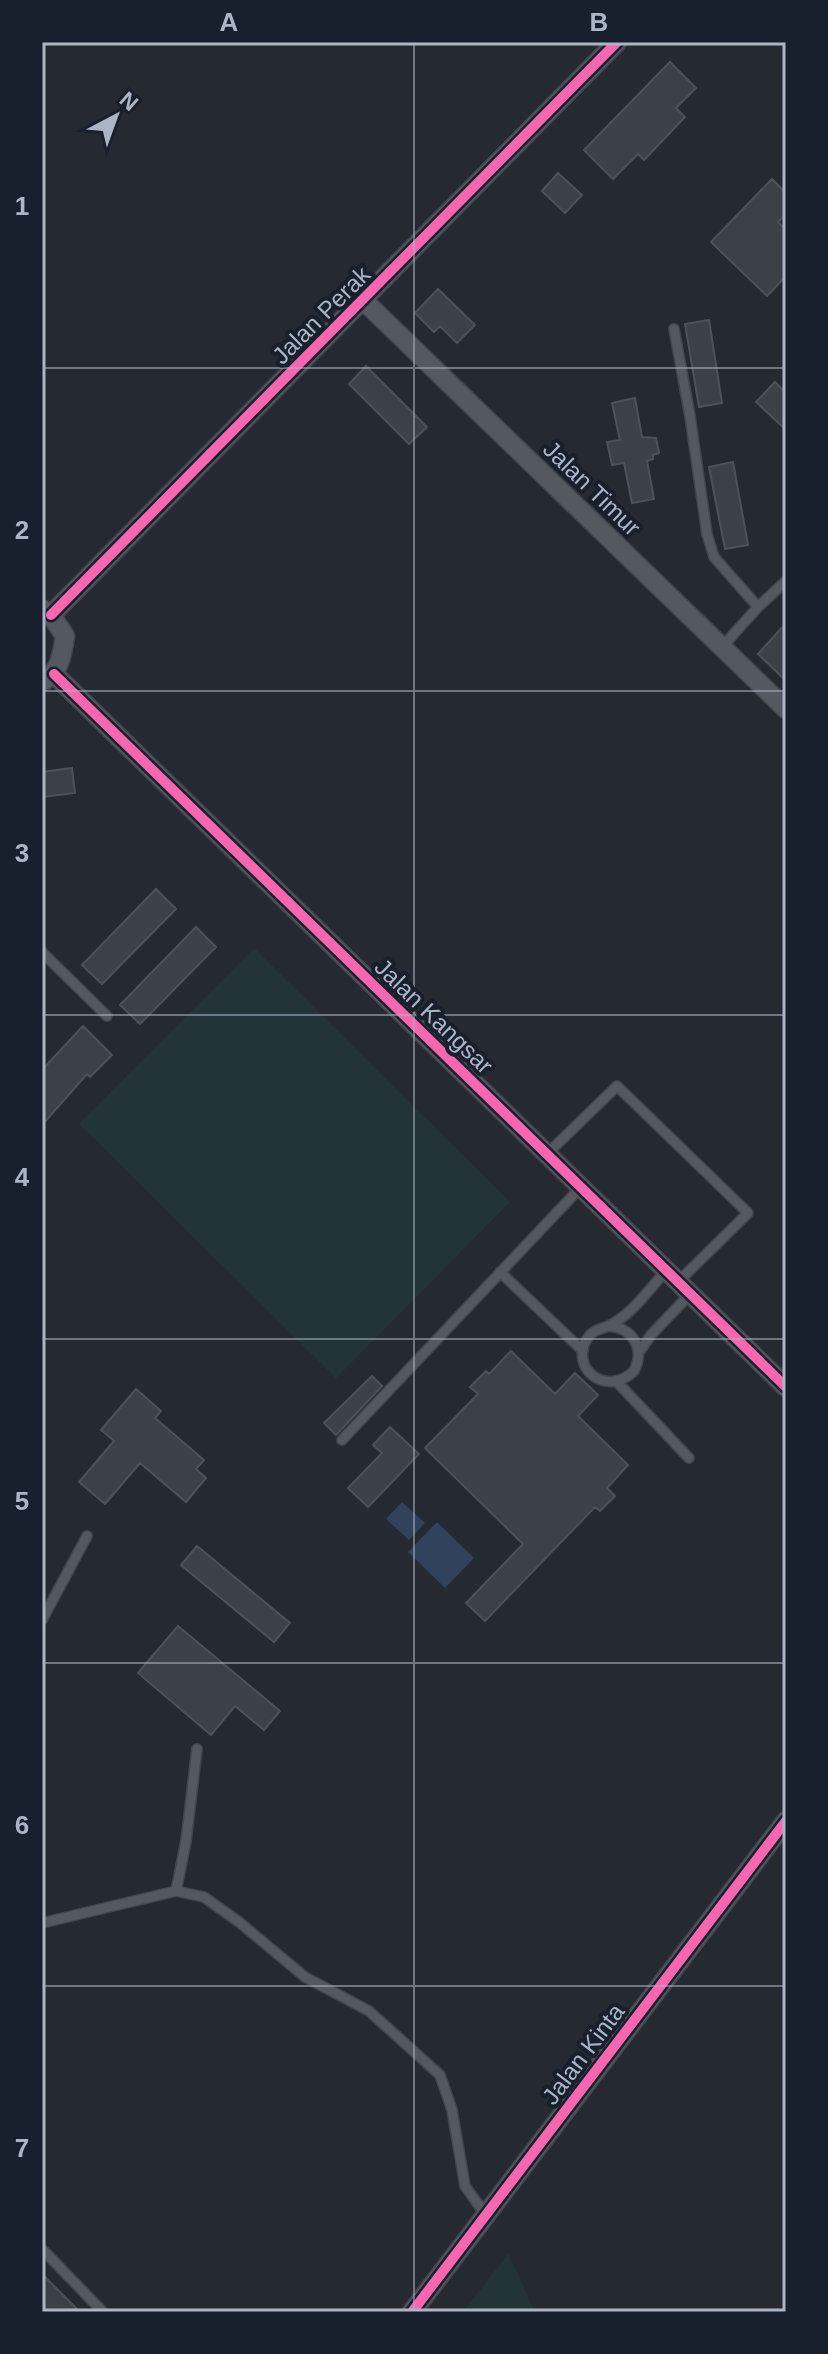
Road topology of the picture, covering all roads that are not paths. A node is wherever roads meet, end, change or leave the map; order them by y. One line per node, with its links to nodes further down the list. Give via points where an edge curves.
1 (617, 42): 2 (street, Jalan Perak)
2 (364, 301): 6 (street, Jalan Perak); 7 (street, Jalan Timur)
3 (674, 329): 5 (lane, via 707,534 714,557)
4 (786, 581): 5 (lane)
5 (758, 607): 7 (lane)
6 (47, 612): 8 (street, via 65,636 62,657)
7 (722, 647): 9 (street, Jalan Timur)
8 (48, 678): 12 (street, Jalan Kangsar)
9 (786, 709)
10 (42, 952): 11 (lane)
11 (107, 1016)
12 (547, 1154): 13 (street, Jalan Kangsar); 15 (lane, via 617,1086 748,1213)
13 (581, 1187): 14 (lane); 15 (street, Jalan Kangsar)
14 (500, 1272): 17 (lane); 21 (lane)
15 (678, 1282): 16 (lane); 18 (lane); 20 (street, Jalan Kangsar)
16 (608, 1326): 17 (lane, via 591,1334); 18 (lane, via 625,1330)
17 (583, 1351): 19 (lane, via 591,1375)
18 (639, 1352): 19 (lane, via 634,1371)
19 (617, 1382): 22 (lane)
20 (786, 1387)
21 (342, 1440)
22 (689, 1458)
23 (87, 1536): 24 (lane)
24 (42, 1620)
25 (197, 1749): 27 (lane)
26 (786, 1821): 29 (street, Jalan Kinta)
27 (176, 1891): 28 (lane); 29 (lane, via 204,1897 305,1977 369,2011 440,2075 452,2110 465,2186)
28 (42, 1923)
29 (486, 2215): 32 (street, Jalan Kinta)
30 (42, 2249): 31 (lane)
31 (103, 2312)
32 (412, 2312)

